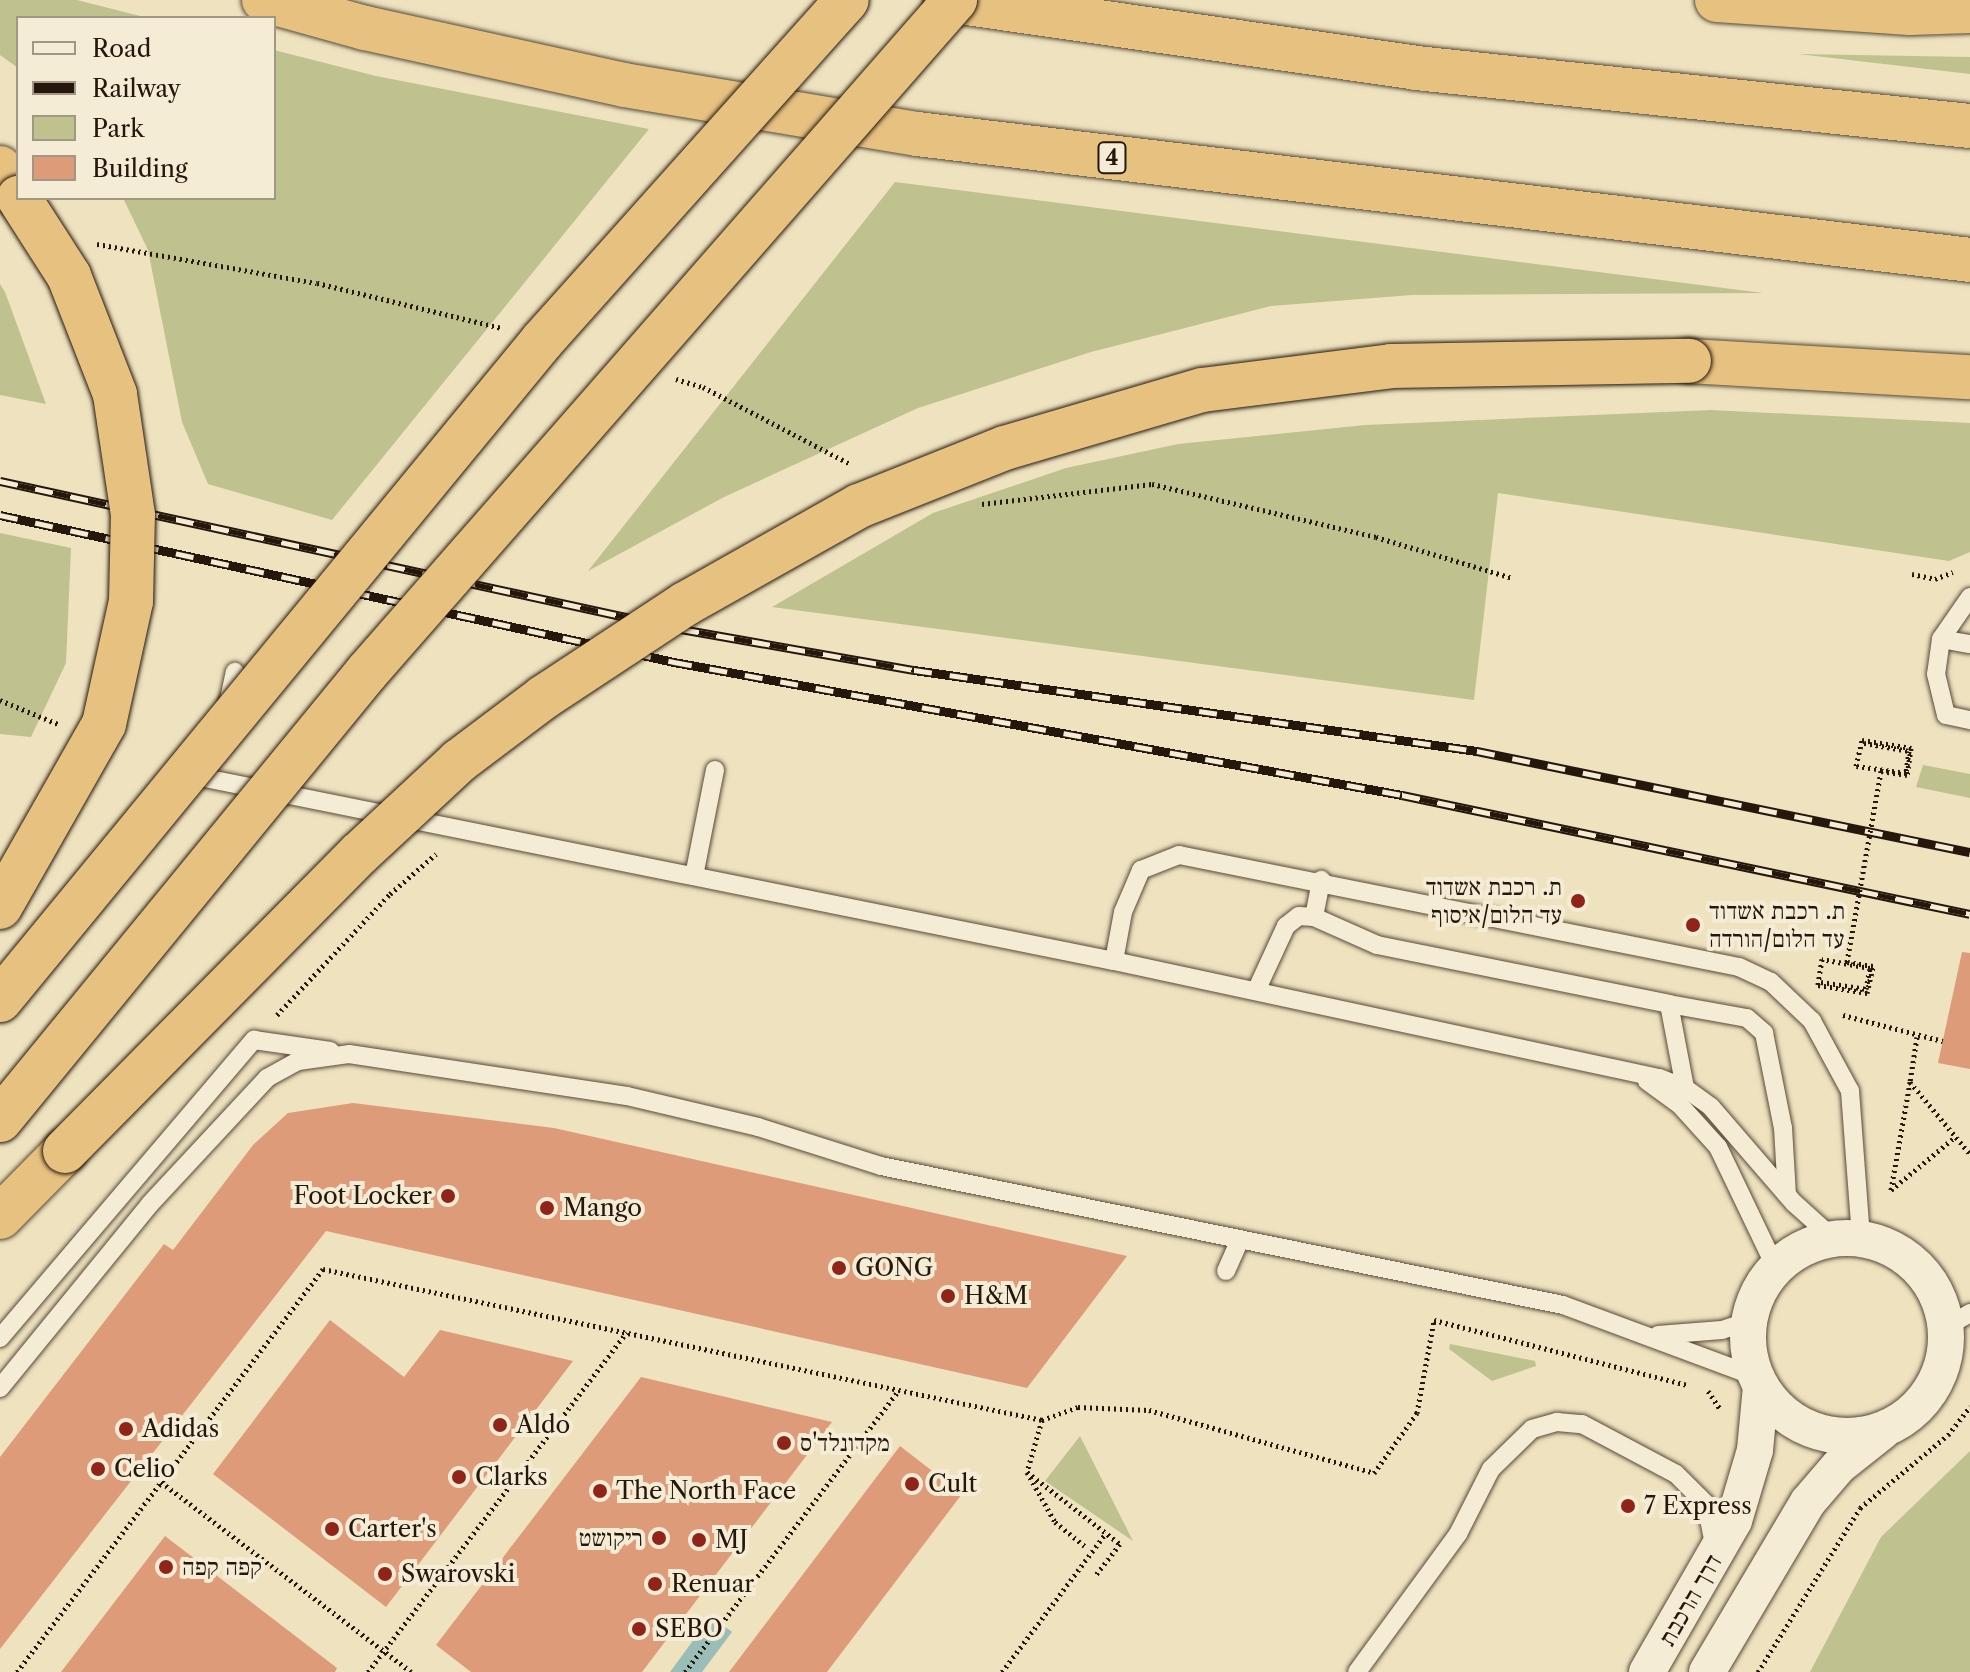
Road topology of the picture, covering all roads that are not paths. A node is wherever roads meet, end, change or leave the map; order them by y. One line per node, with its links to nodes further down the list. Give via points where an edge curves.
1 (264, 0): 11 (highway, 4, via 365,28 624,85 917,134)
2 (847, 0): 27 (highway, bridge, via 542,341)
3 (946, 0): 7 (highway, via 1416,68)
4 (955, 0): 32 (highway, bridge, via 367,672)
5 (1717, 0): 6 (highway, via 1910,13)
6 (1970, 11)
7 (1970, 126)
8 (0, 168): 9 (highway)
9 (16, 192)
10 (21, 200): 23 (highway, bridge, via 69,276 115,394 133,515 132,590 127,638 104,724)
11 (1970, 260)
12 (1970, 377): 34 (highway, bridge, via 1689,361 1391,366 1202,390 1005,448 859,506 685,604 544,697 459,761 359,854)
13 (1970, 597): 14 (lane)
14 (1941, 639): 15 (lane); 17 (lane, via 1936,674 1946,715)
15 (1970, 644)
16 (235, 672): 20 (lane)
17 (1970, 720)
18 (715, 770): 21 (lane)
19 (169, 771): 20 (lane)
20 (212, 780): 21 (lane)
21 (694, 876): 25 (lane)
22 (1321, 880): 24 (lane); 25 (lane, via 1205,858 1158,859 1141,870 1130,888); 35 (lane, via 1739,967 1792,1000 1812,1021 1850,1091)
23 (0, 907)
24 (1314, 917): 26 (lane, via 1299,916 1286,926); 28 (lane, via 1377,945)
25 (1114, 961): 26 (lane)
26 (1256, 991): 30 (lane)
27 (0, 1000)
28 (1669, 1004): 31 (lane); 33 (lane, via 1747,1018 1764,1033 1779,1099)
29 (349, 1054): 36 (lane, via 627,1096 758,1127 881,1166); 42 (lane, via 254,1040); 44 (lane, via 298,1061 267,1078 150,1204)
30 (1630, 1072): 31 (lane); 37 (lane, via 1667,1095 1707,1133 1740,1184)
31 (1685, 1088): 33 (lane, via 1739,1136)
32 (0, 1120)
33 (1787, 1195): 35 (lane)
34 (0, 1217)
35 (1848, 1238): 37 (street, via 1802,1248); 39 (street, via 1897,1251 1921,1270)
36 (1239, 1242): 38 (lane); 41 (lane, via 1563,1305)
37 (1776, 1268): 40 (street, via 1759,1292)
38 (1226, 1271)
39 (1958, 1320): 45 (street, via 1933,1387 1913,1411)
40 (1750, 1321): 41 (lane, via 1709,1332); 43 (street)
41 (1646, 1335): 43 (lane)
42 (0, 1338)
43 (1759, 1382): 45 (street, via 1780,1409 1817,1432 1845,1436); 46 (street, דרך הרכבת, via 1748,1479)
44 (0, 1388)
45 (1887, 1428): 49 (street, via 1815,1492)
46 (1713, 1563): 47 (lane, via 1712,1518 1687,1482 1582,1424 1557,1422 1532,1429 1491,1469 1458,1534); 48 (street, דרך הרכבת)
47 (1357, 1672)
48 (1647, 1672)
49 (1707, 1672)

